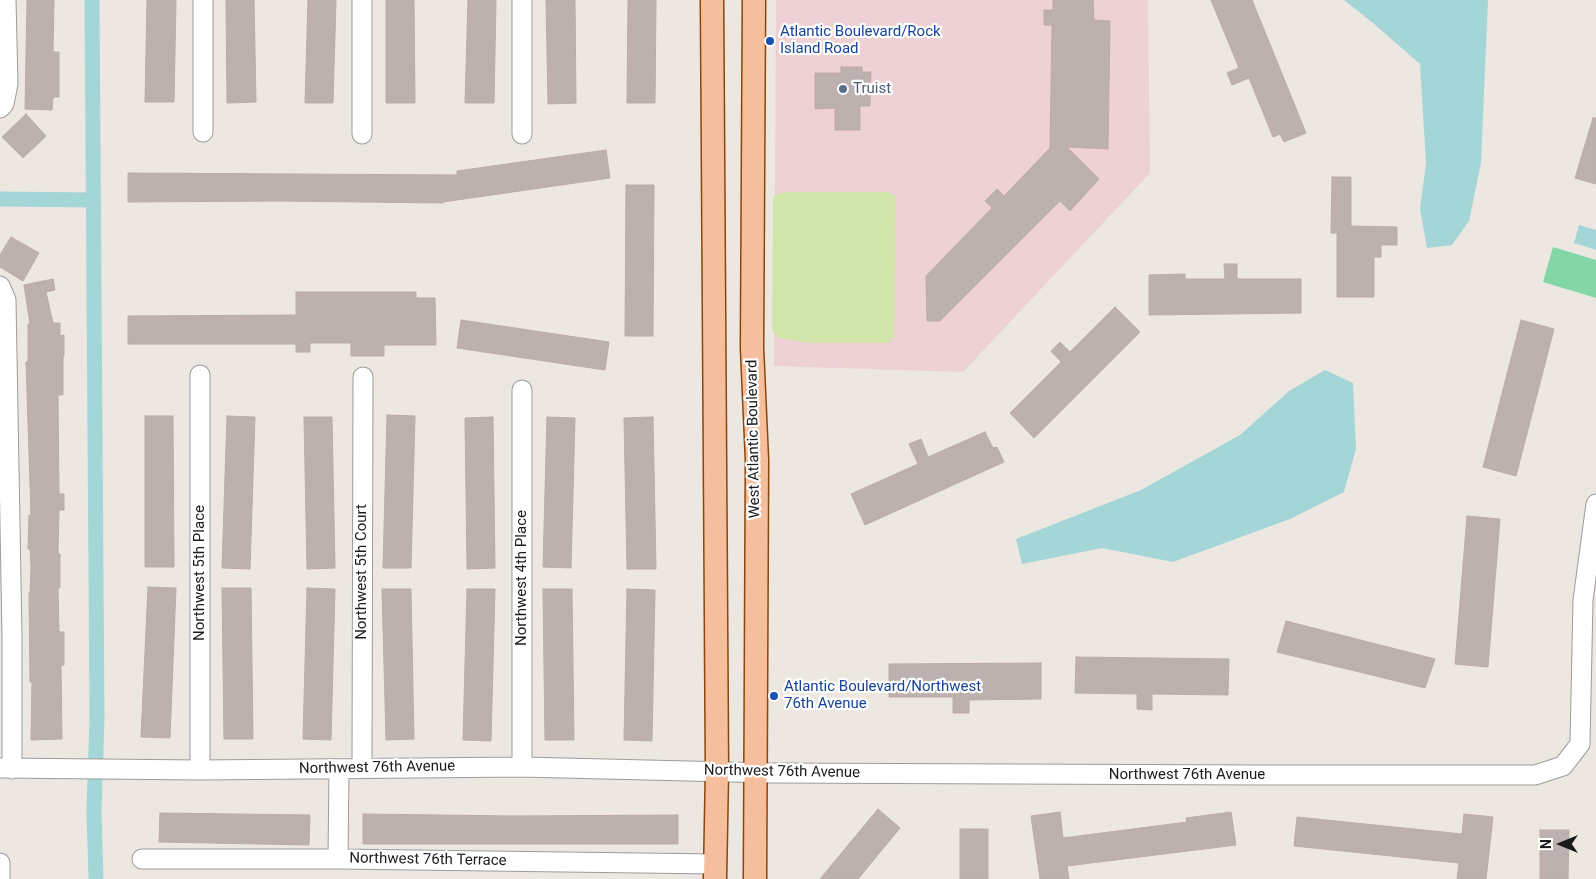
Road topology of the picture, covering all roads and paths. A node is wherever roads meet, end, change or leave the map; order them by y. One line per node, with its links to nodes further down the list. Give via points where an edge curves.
1 (6, 0): 7 (street, via 8,84)
2 (203, 0): 8 (street)
3 (362, 0): 9 (street)
4 (522, 0): 10 (street)
5 (712, 0): 24 (main road)
6 (754, 0): 25 (main road, West Atlantic Boulevard)
7 (2, 106)
8 (203, 132)
9 (362, 134)
10 (522, 134)
11 (1, 286): 15 (street, via 6,300)
12 (200, 375): 23 (street, Northwest 5th Place)
13 (363, 377): 21 (street, Northwest 5th Court)
14 (522, 390): 19 (street, Northwest 4th Place)
15 (3, 398): 17 (street)
16 (1596, 504): 25 (street, Northwest 76th Avenue, via 1582,600 1580,744 1563,766 1535,775)
17 (5, 521): 18 (street)
18 (6, 637): 20 (street)
19 (522, 767): 21 (street, Northwest 76th Avenue); 24 (street, Northwest 76th Avenue)
20 (6, 768): 23 (street, Northwest 76th Avenue)
21 (362, 768): 22 (street, Northwest 76th Avenue)
22 (339, 769): 23 (street, Northwest 76th Avenue); 27 (street)
23 (200, 770)
24 (717, 771): 25 (street, Northwest 76th Avenue); 29 (main road)
25 (755, 773): 31 (main road, West Atlantic Boulevard)
26 (142, 859): 27 (street, Northwest 76th Terrace)
27 (338, 859): 29 (street, Northwest 76th Terrace)
28 (0, 863): 30 (street)
29 (715, 871)
30 (0, 879)
31 (755, 879)

